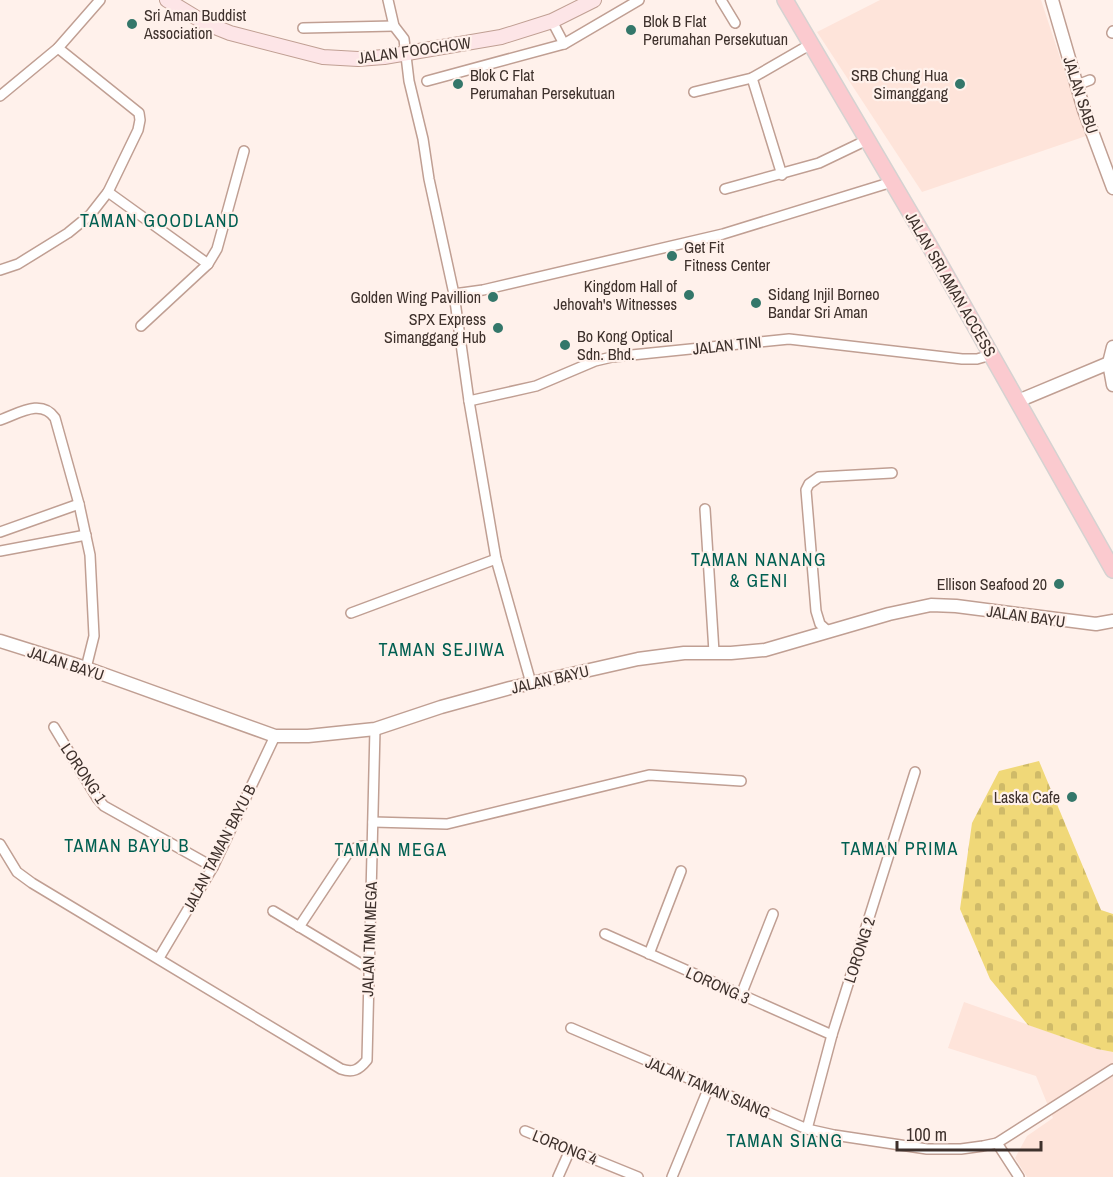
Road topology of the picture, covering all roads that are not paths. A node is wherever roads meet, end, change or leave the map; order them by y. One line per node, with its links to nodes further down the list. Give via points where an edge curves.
1 (100, 0): 15 (street)
2 (166, 0): 12 (main road, JALAN FOOCHOW, via 230,33 323,57 358,59)
3 (388, 0): 12 (street)
4 (594, 0): 9 (main road, JALAN FOOCHOW)
5 (639, 0): 13 (street)
6 (721, 0): 10 (street)
7 (785, 0): 14 (main road, JALAN SRI AMAN ACCESS)
8 (1052, 0): 19 (street, JALAN SABU)
9 (552, 21): 12 (main road, JALAN FOOCHOW, via 501,37); 13 (street)
10 (735, 23)
11 (303, 28): 12 (street)
12 (402, 39): 31 (street)
13 (564, 44): 18 (street)
14 (811, 44): 16 (street); 22 (main road, JALAN SRI AMAN ACCESS)
15 (58, 48): 21 (street); 28 (street, via 139,113 138,130)
16 (752, 78): 20 (street); 24 (street)
17 (1090, 80): 19 (street)
18 (427, 81)
19 (1077, 85): 26 (street, JALAN SABU)
20 (694, 92)
21 (0, 96)
22 (867, 140): 24 (street); 25 (main road, JALAN SRI AMAN ACCESS)
23 (244, 151): 29 (street, via 217,249)
24 (782, 175): 27 (street)
25 (892, 182): 31 (street, via 723,234); 34 (main road, JALAN SRI AMAN ACCESS)
26 (1113, 188)
27 (724, 189)
28 (108, 192): 29 (street); 30 (street, via 90,215 68,232 18,264)
29 (208, 264): 32 (street)
30 (0, 270)
31 (454, 294): 37 (street)
32 (141, 326)
33 (1113, 347): 35 (street)
34 (991, 355): 37 (street, JALAN TINI, via 962,359 782,339 612,357 536,386); 38 (main road, JALAN SRI AMAN ACCESS)
35 (1109, 363): 36 (street); 38 (street)
36 (1113, 385)
37 (468, 401): 46 (street)
38 (1017, 401): 47 (main road, JALAN SRI AMAN ACCESS)
39 (0, 420): 41 (street, via 35,407 51,413)
40 (892, 473): 50 (street, via 819,477 806,490 816,611 820,624)
41 (79, 504): 43 (street); 44 (street)
42 (705, 509): 52 (street)
43 (0, 532)
44 (86, 535): 45 (street); 53 (street, via 94,636)
45 (0, 551)
46 (496, 559): 48 (street); 54 (street)
47 (1113, 570)
48 (351, 613)
49 (1113, 621): 50 (street, JALAN BAYU, via 1095,624 932,605)
50 (829, 632): 52 (street, JALAN BAYU, via 765,650)
51 (0, 641): 53 (street, JALAN BAYU)
52 (714, 652): 54 (street, JALAN BAYU, via 656,655)
53 (86, 668): 57 (street, JALAN BAYU)
54 (531, 683): 56 (street, JALAN BAYU)
55 (54, 727): 63 (street, LORONG 1, via 104,806)
56 (375, 729): 57 (street, JALAN BAYU); 60 (street, JALAN TMN MEGA)
57 (275, 736): 63 (street, JALAN TAMAN BAYU B)
58 (915, 772): 74 (street, LORONG 2)
59 (741, 781): 60 (street, via 649,775 447,824)
60 (373, 822): 62 (street, JALAN TMN MEGA)
61 (0, 844): 70 (street, via 17,872)
62 (372, 848): 67 (street, via 350,850); 71 (street, JALAN TMN MEGA)
63 (213, 867): 70 (street, JALAN TAMAN BAYU B)
64 (681, 871): 69 (street)
65 (273, 911): 67 (street)
66 (773, 914): 72 (street)
67 (299, 927): 71 (street)
68 (605, 934): 69 (street, LORONG 3)
69 (649, 954): 72 (street, LORONG 3)
70 (159, 958): 71 (street, JALAN TMN MEGA, via 341,1069 355,1071 367,1060)
71 (368, 968)
72 (741, 995): 74 (street, LORONG 3)
73 (571, 1028): 76 (street, JALAN TAMAN SIANG)
74 (832, 1035): 77 (street, LORONG 2)
75 (1113, 1069): 79 (street, JALAN TAMAN SIANG)
76 (709, 1087): 77 (street, JALAN TAMAN SIANG); 83 (street)
77 (807, 1129): 79 (street, JALAN TAMAN SIANG, via 927,1149)
78 (525, 1131): 80 (street, LORONG 4)
79 (997, 1143): 84 (street)
80 (570, 1150): 81 (street); 82 (street, LORONG 4)
81 (558, 1177)
82 (638, 1177)
83 (672, 1177)
84 (1019, 1177)

